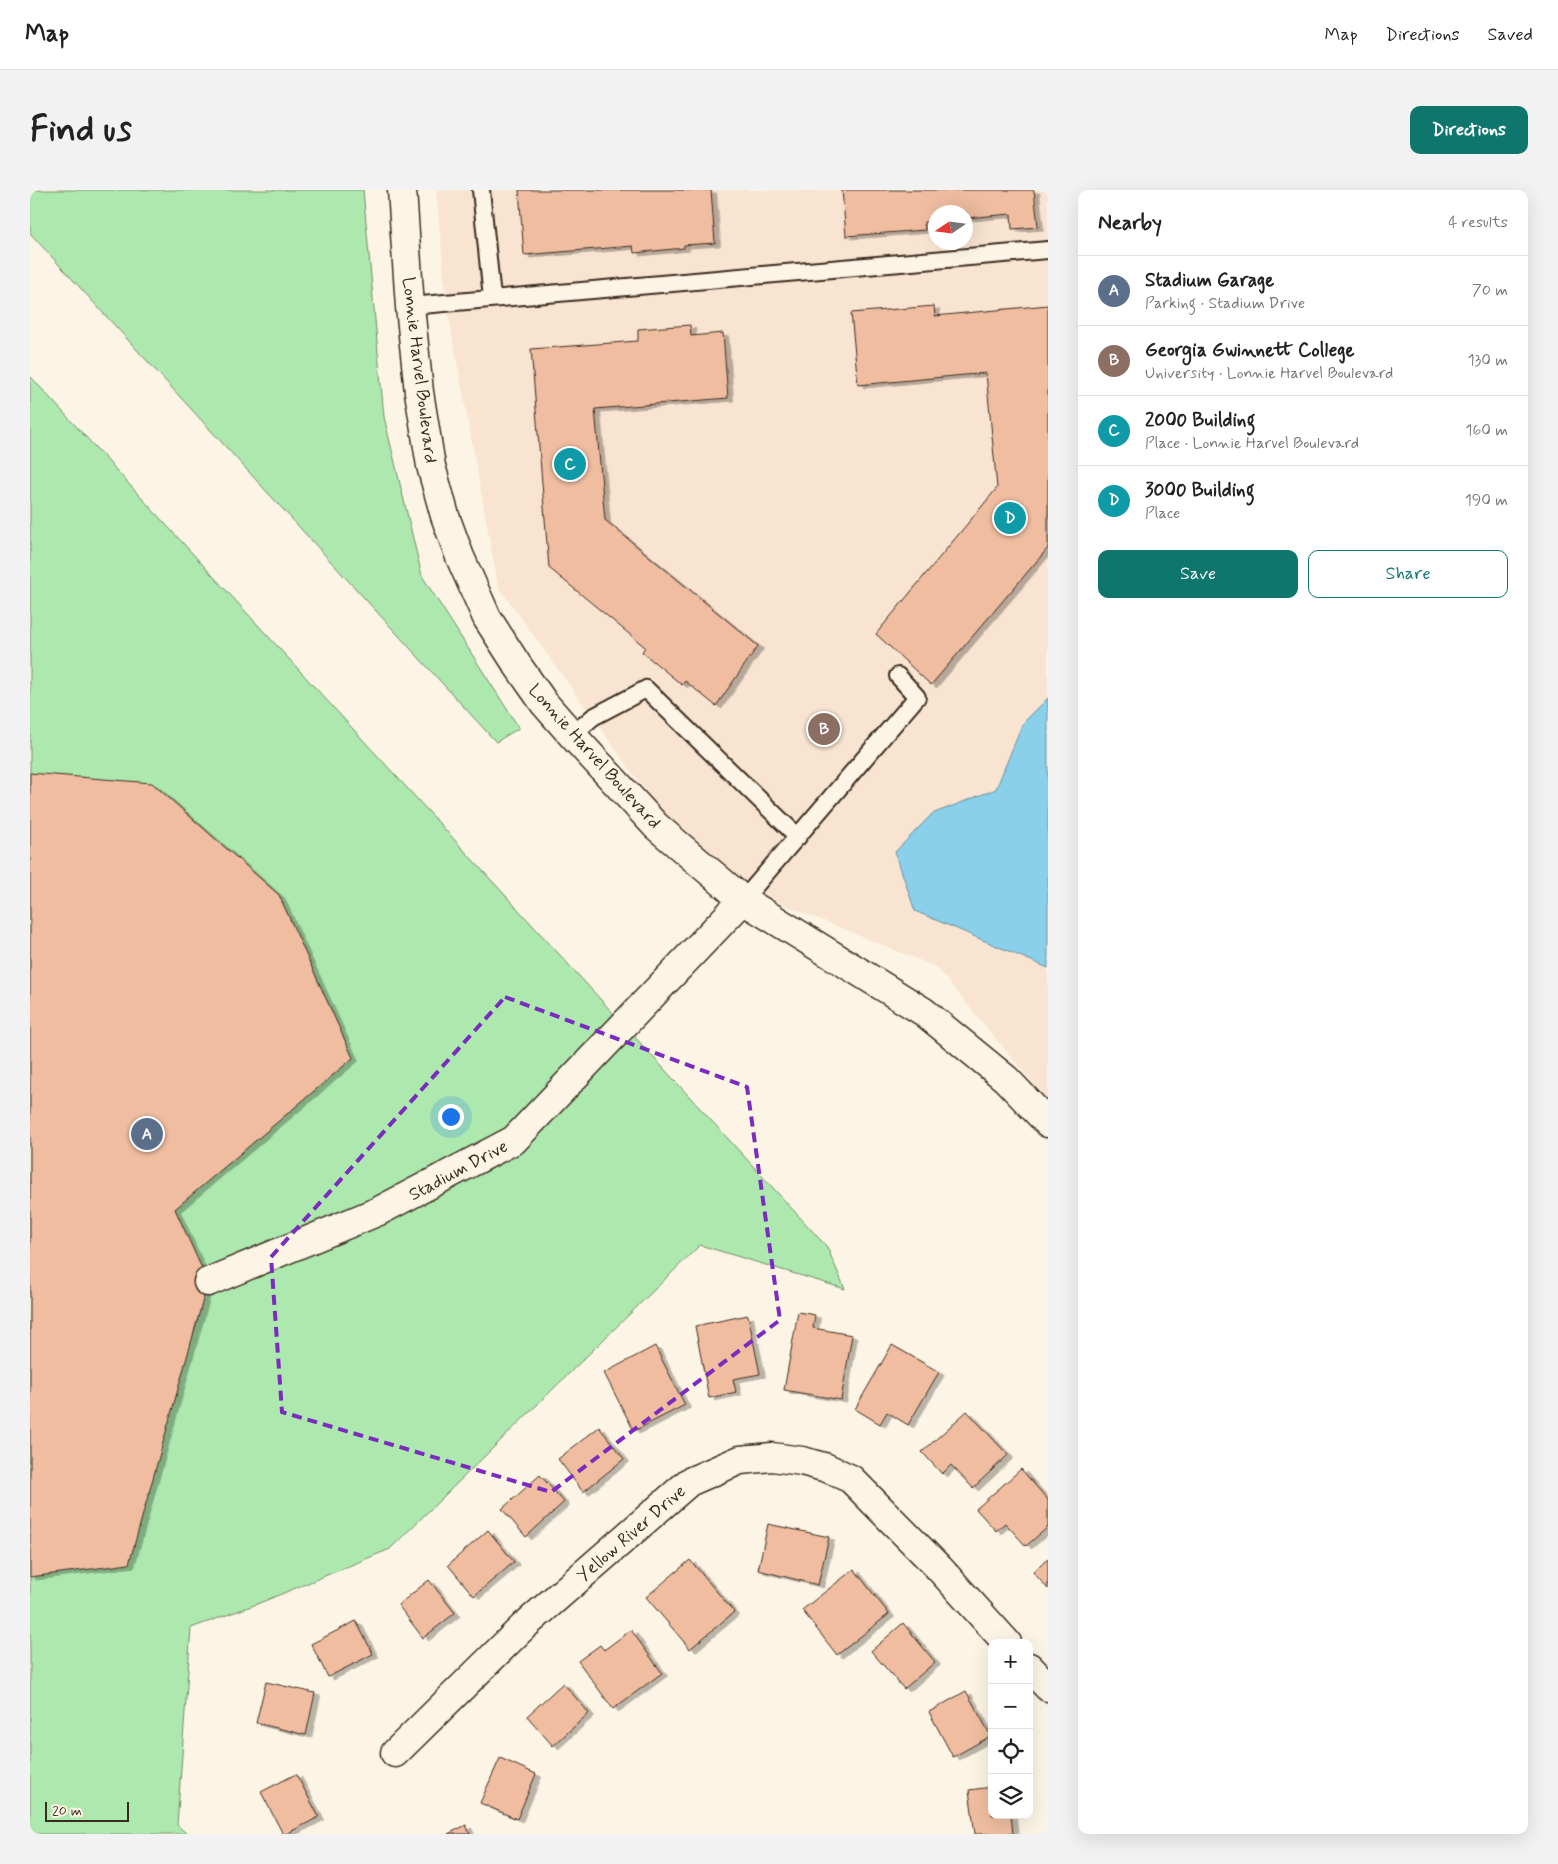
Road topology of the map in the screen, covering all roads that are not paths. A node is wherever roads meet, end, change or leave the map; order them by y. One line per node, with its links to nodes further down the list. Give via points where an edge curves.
1 (402, 190): 5 (street, Lonnie Harvel Boulevard)
2 (481, 190): 4 (lane)
3 (1048, 250): 4 (lane)
4 (492, 298): 5 (lane)
5 (410, 306): 7 (street, Lonnie Harvel Boulevard, via 431,466 460,557 487,618 539,696)
6 (898, 676): 8 (lane, via 917,696)
7 (572, 735): 8 (lane, via 593,717 646,689); 9 (street, Lonnie Harvel Boulevard, via 656,826)
8 (798, 837): 9 (lane)
9 (743, 900): 10 (street, Lonnie Harvel Boulevard, via 924,1012 1006,1079); 11 (street, Stadium Drive, via 514,1140 379,1211)
10 (1048, 1123)
11 (208, 1282)
12 (1003, 1639): 15 (street, Yellow River Drive, via 851,1479 802,1461 772,1456 740,1460 690,1482 523,1627)
13 (1033, 1670): 14 (street)
14 (1048, 1687)
15 (395, 1753)

